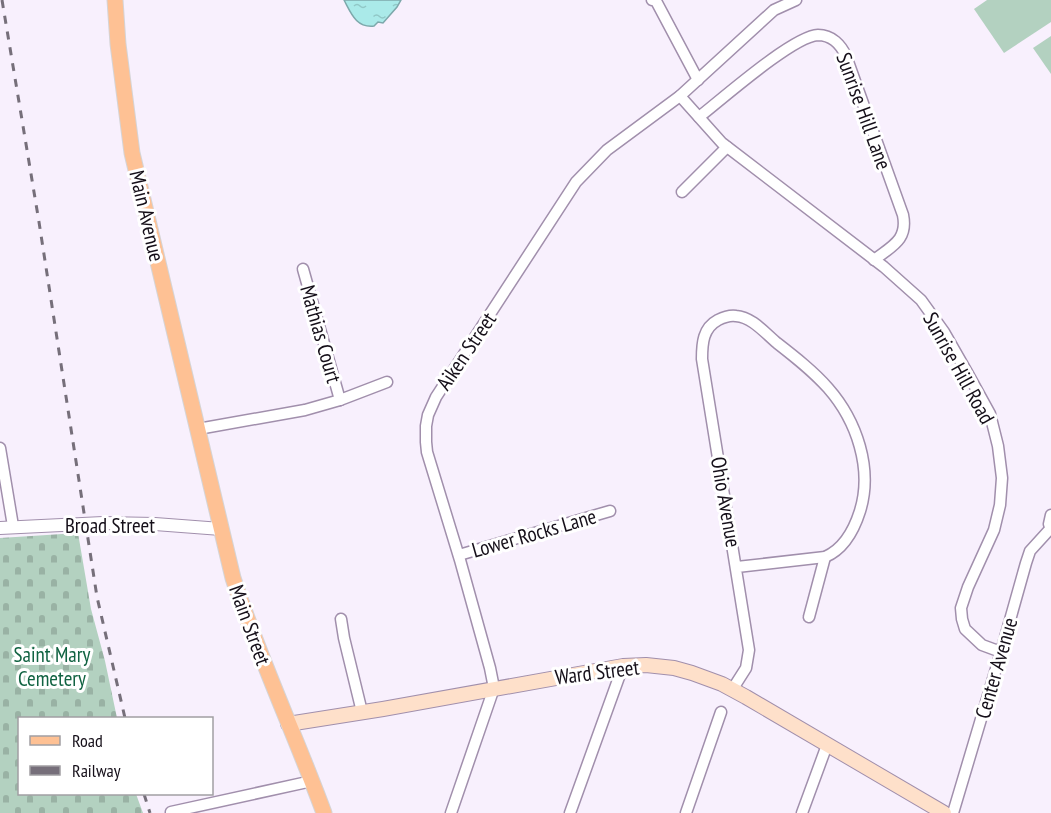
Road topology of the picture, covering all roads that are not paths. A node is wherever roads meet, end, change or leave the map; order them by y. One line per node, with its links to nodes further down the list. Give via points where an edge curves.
1 (115, 0): 13 (main road, Main Avenue, via 132,153)
2 (655, 0): 4 (street)
3 (796, 0): 4 (street, Aiken Street, via 774,10)
4 (698, 80): 5 (street, Aiken Street)
5 (680, 96): 6 (street, Sunrise Hill Road); 21 (street, Aiken Street, via 607,150 576,182 432,405 426,426 428,452)
6 (699, 117): 7 (street, Sunrise Hill Road); 9 (street, Sunrise Hill Lane, via 795,44 819,35 841,45 905,225 896,243)
7 (728, 147): 8 (street); 9 (street, Sunrise Hill Road)
8 (682, 192)
9 (874, 260): 26 (street, Sunrise Hill Road, via 921,300 944,332 990,414 1002,478 1000,505 994,530 968,587 962,619 982,645)
10 (303, 269): 12 (street, Mathias Court)
11 (387, 382): 12 (street)
12 (340, 400): 13 (street)
13 (198, 429): 20 (main road, Main Street)
14 (0, 448): 17 (street)
15 (610, 511): 21 (street, Lower Rocks Lane)
16 (1051, 515): 19 (street, Center Avenue)
17 (13, 526): 18 (street, Broad Street); 20 (street, Broad Street, via 104,523)
18 (0, 528)
19 (1051, 529): 26 (street, Center Avenue, via 1030,551)
20 (221, 530): 32 (main road, Main Street, via 248,624)
21 (459, 555): 28 (street, Aiken Street)
22 (825, 557): 23 (street); 23 (street, Ohio Avenue, via 846,540 863,500 862,456 851,423 830,389 745,318 735,315 712,323 702,345 702,359); 24 (street)
23 (737, 567): 29 (street, Ohio Avenue, via 749,655)
24 (810, 617)
25 (341, 619): 30 (street)
26 (1001, 652): 42 (street, Center Avenue)
27 (623, 666): 28 (main road, Ward Street); 29 (main road, Ward Street, via 674,668); 38 (street)
28 (494, 688): 30 (main road, Ward Street); 37 (street)
29 (732, 690): 33 (main road, Ward Street)
30 (362, 712): 32 (main road, Ward Street)
31 (722, 712): 39 (street)
32 (288, 724): 34 (main road, Main Street)
33 (827, 745): 40 (street); 41 (main road, Ward Street)
34 (312, 780): 35 (street); 36 (main road, Main Street)
35 (171, 812)
36 (324, 813)
37 (451, 813)
38 (570, 813)
39 (686, 813)
40 (802, 813)
41 (944, 813)
42 (953, 813)

